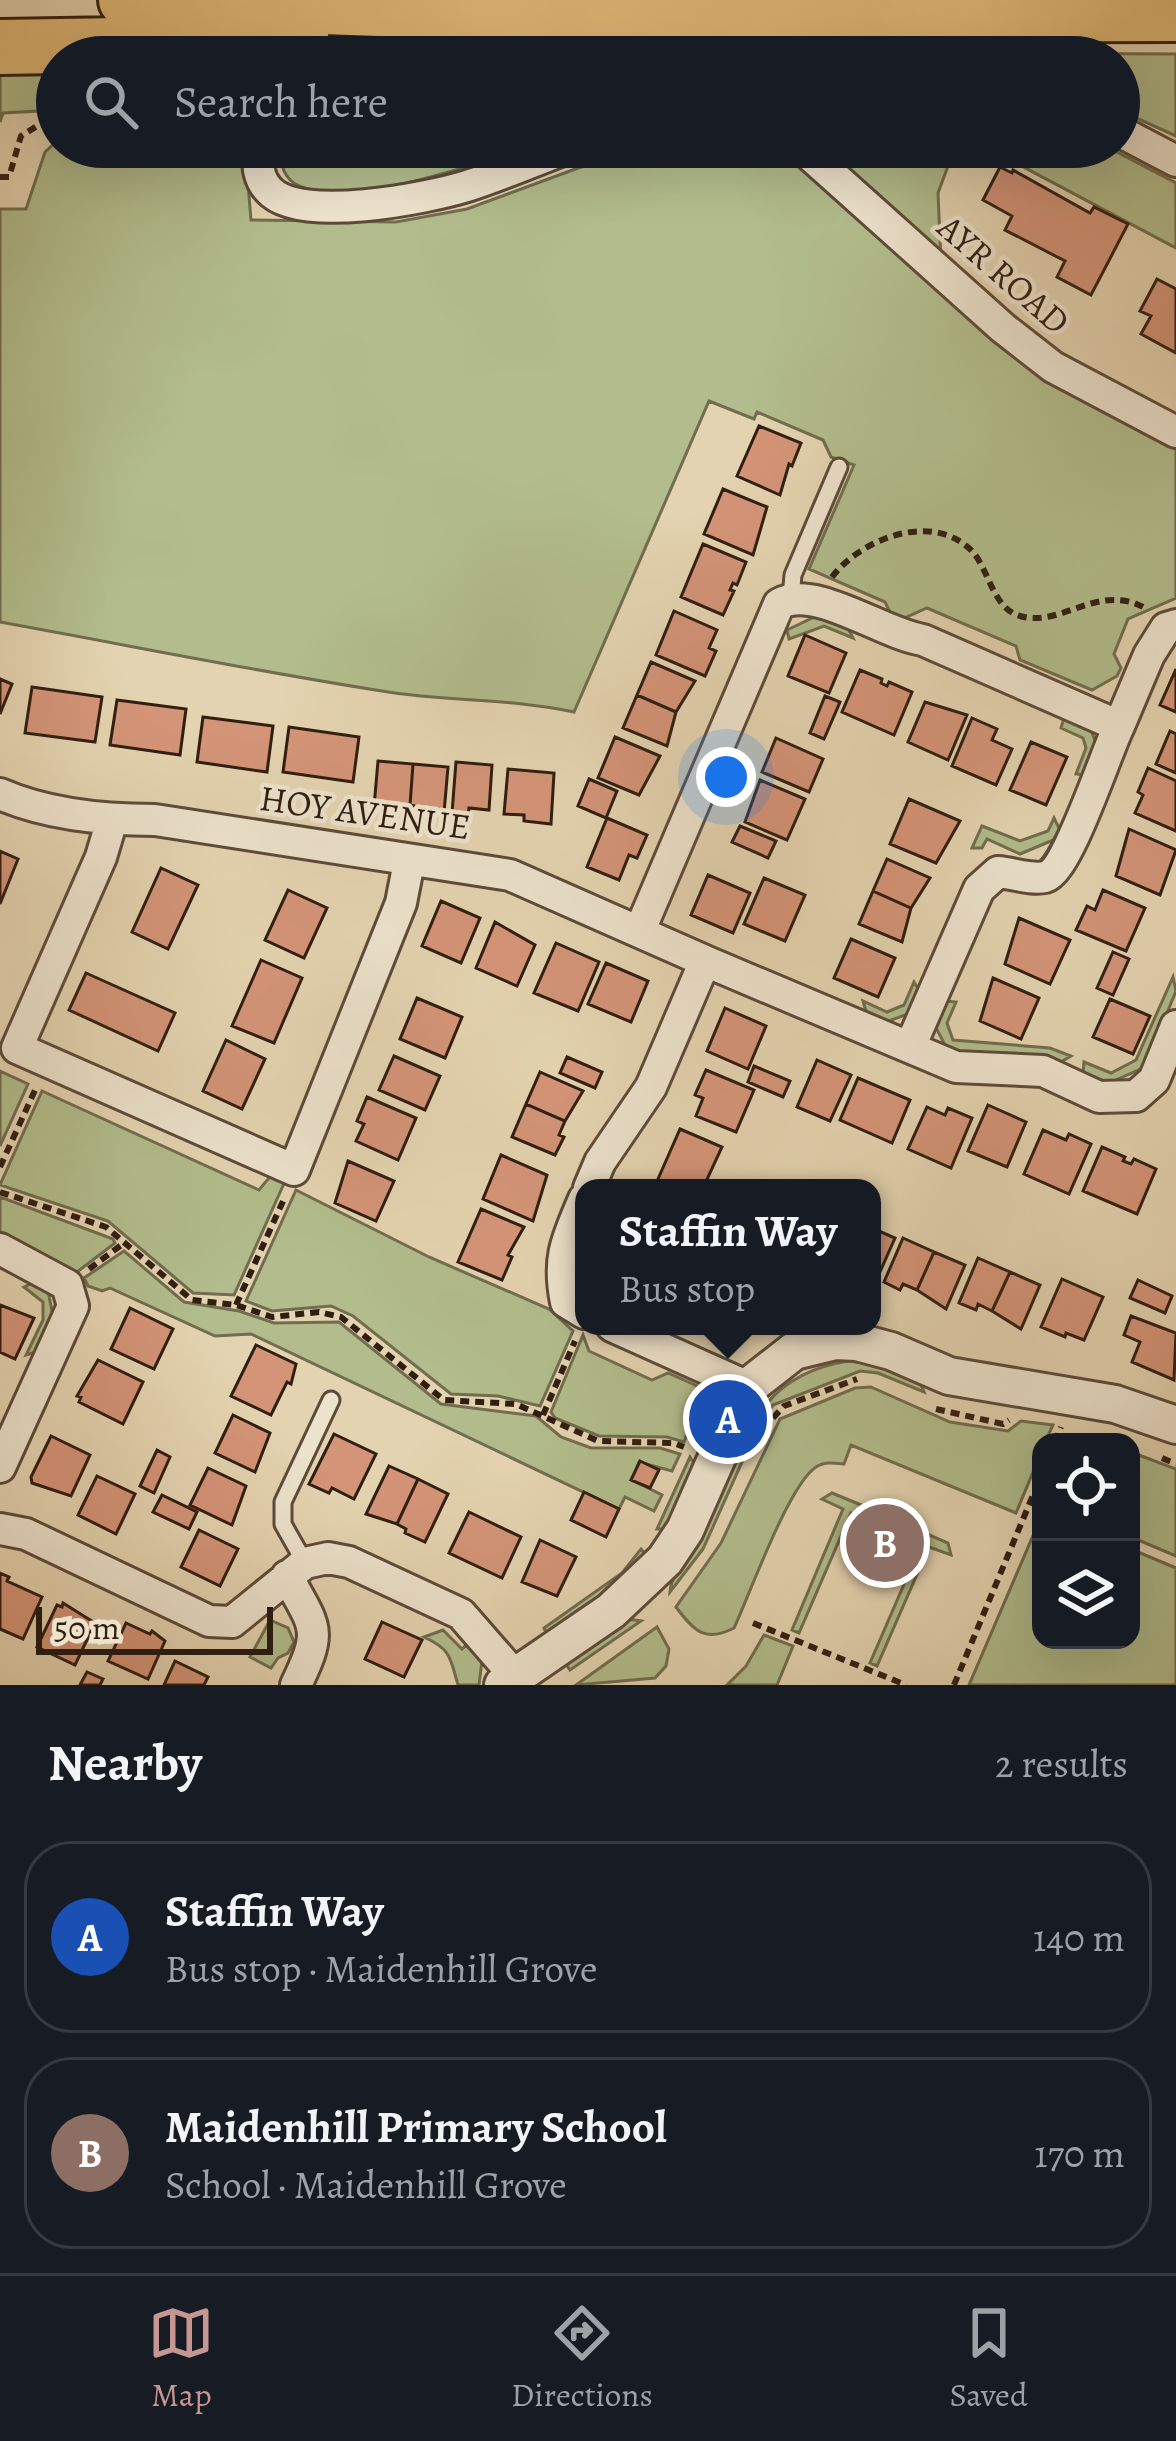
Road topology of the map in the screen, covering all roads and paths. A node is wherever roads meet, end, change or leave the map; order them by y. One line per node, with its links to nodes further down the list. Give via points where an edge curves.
1 (127, 0): 3 (highway, via 574,16)
2 (1176, 14): 3 (highway)
3 (898, 15): 4 (highway)
4 (517, 36)
5 (36, 46): 6 (highway)
6 (0, 47)
7 (36, 127): 13 (path, via 21,136 9,177)
8 (1140, 142): 9 (street)
9 (1176, 161)
10 (259, 168): 11 (street, via 275,196 310,206 430,196)
11 (516, 168)
12 (824, 168): 14 (street, AYR ROAD, via 1053,368)
13 (0, 178)
14 (1176, 432)
15 (839, 467): 16 (lane, via 793,575)
16 (805, 599): 17 (path, via 860,551 892,536 933,532 970,549 1002,603 1019,616 1109,598 1142,605); 18 (street, via 923,640); 22 (street, via 778,604)
17 (1171, 627): 18 (street, via 1149,655)
18 (1119, 726): 25 (street, via 1053,872 998,872 979,889)
19 (0, 794): 20 (street, HOY AVENUE)
20 (112, 820): 21 (street, HOY AVENUE, via 155,820); 26 (street, via 17,1048)
21 (409, 862): 22 (street, HOY AVENUE, via 510,874); 28 (street, via 401,903)
22 (640, 930): 23 (street, HOY AVENUE)
23 (705, 961): 25 (street, HOY AVENUE); 29 (street, via 651,1087)
24 (1176, 1025): 25 (street, HOY AVENUE, via 1154,1080 1136,1096 1116,1099 1043,1072 956,1067)
25 (910, 1047)
26 (51, 1063): 27 (path); 28 (street)
27 (0, 1167)
28 (294, 1170): 35 (path)
29 (593, 1179)
30 (0, 1192): 32 (path, via 106,1227)
31 (575, 1219): 36 (street, via 562,1248 561,1279)
32 (124, 1243): 34 (path); 35 (path, via 192,1300)
33 (0, 1249): 34 (street)
34 (68, 1285): 48 (street, via 73,1306)
35 (236, 1305): 43 (path, via 272,1317 341,1317 444,1400 516,1404)
36 (575, 1317)
37 (576, 1335): 43 (path)
38 (632, 1335): 40 (street)
39 (871, 1379): 45 (path, via 784,1406)
40 (748, 1387): 46 (street, via 794,1351 857,1342 950,1376 1114,1404); 47 (street)
41 (331, 1400): 52 (lane, via 283,1502)
42 (927, 1403): 44 (path, via 1003,1424)
43 (543, 1414): 47 (path, via 598,1441 674,1443)
44 (1021, 1414)
45 (769, 1422)
46 (1176, 1425)
47 (694, 1457): 54 (street, via 685,1530 656,1571)
48 (0, 1467)
49 (1032, 1498): 57 (path)
50 (0, 1505): 51 (street)
51 (0, 1529): 52 (street, via 209,1621 232,1622)
52 (296, 1570): 54 (street, via 328,1558 350,1562 461,1614); 55 (street, via 315,1646)
53 (752, 1623): 56 (path)
54 (509, 1681)
55 (296, 1685)
56 (906, 1685)
57 (954, 1685)

